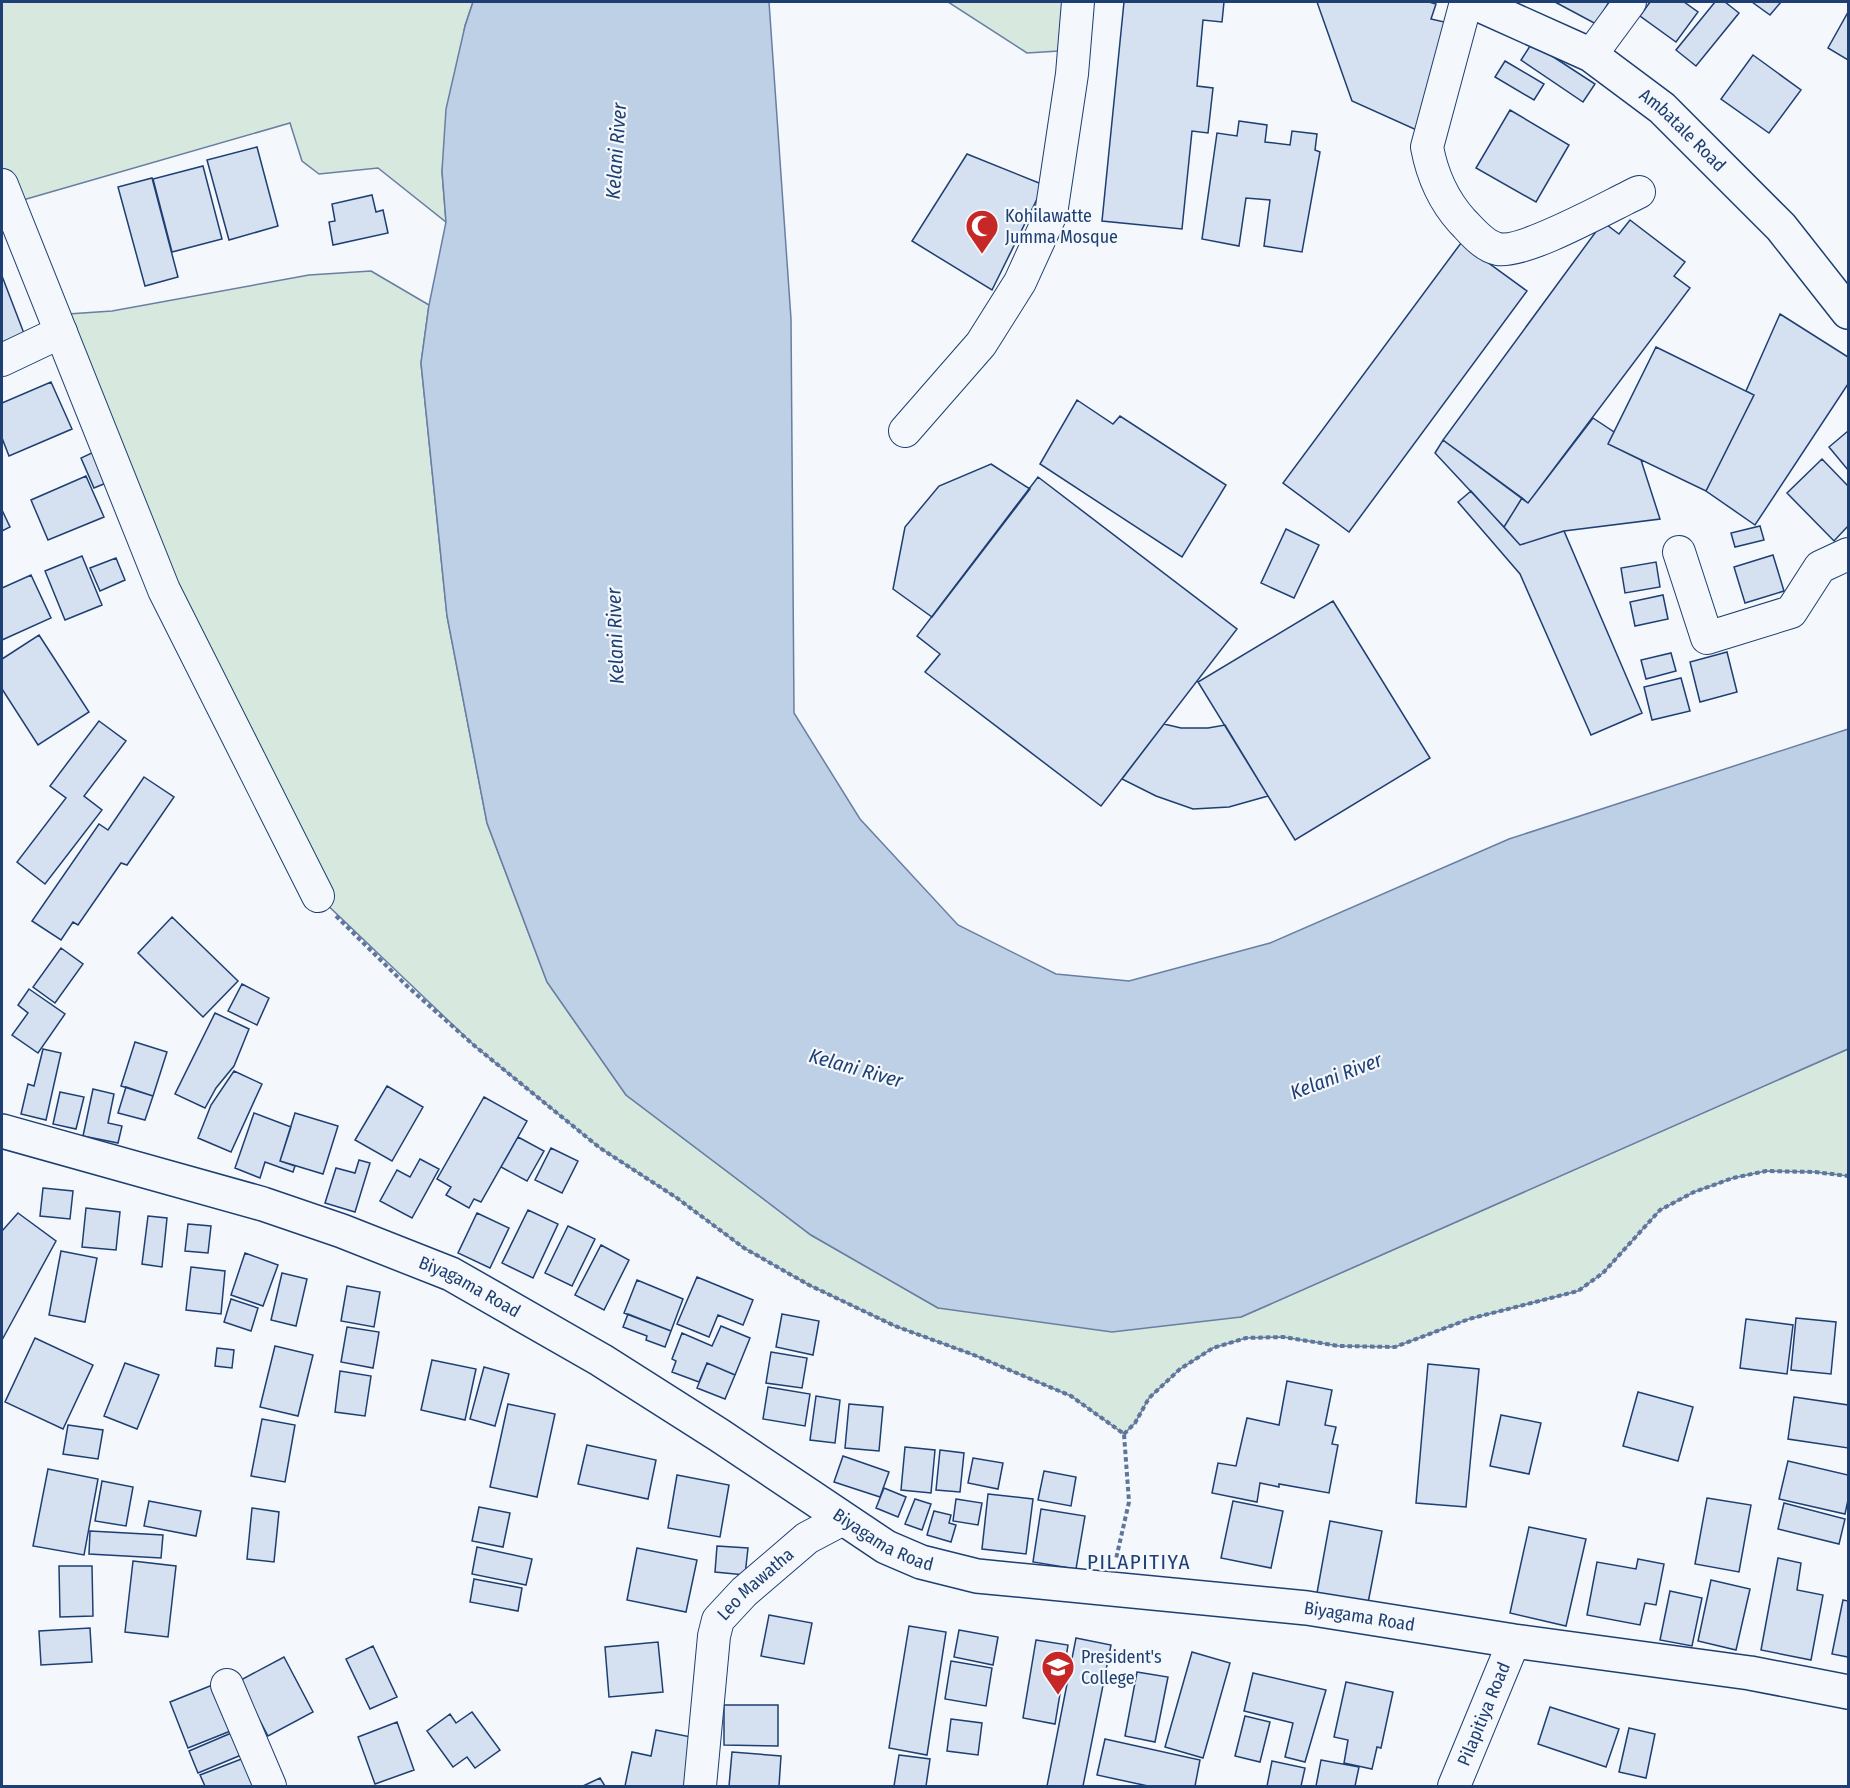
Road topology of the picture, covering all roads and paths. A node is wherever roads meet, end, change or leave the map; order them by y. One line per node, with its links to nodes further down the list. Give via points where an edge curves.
1 (1077, 2): 11 (street, via 1072,74 1051,214 1020,282 981,344)
2 (1466, 2): 7 (street, via 1427,147 1431,166 1451,208 1480,240 1499,249 1533,243)
3 (1473, 2): 5 (main road, Ambatale Road)
4 (1630, 2): 5 (street)
5 (1591, 55): 8 (main road, Ambatale Road, via 1662,108 1781,227)
6 (2, 185): 9 (street)
7 (1639, 192)
8 (1848, 312)
9 (61, 332): 10 (street); 14 (street, via 164,590)
10 (2, 360)
11 (905, 431)
12 (1679, 552): 13 (street, via 1707,638 1791,612 1820,567)
13 (1848, 554)
14 (318, 896): 17 (path, via 408,987 476,1047 600,1148 744,1248 809,1285 895,1326 1071,1396)
15 (2, 1131): 18 (main road, Biyagama Road, via 263,1204 451,1274 601,1360)
16 (1848, 1176): 17 (path, via 1766,1171 1694,1192 1660,1210 1604,1273 1578,1291 1469,1319 1395,1347 1339,1346 1283,1337 1246,1338 1213,1348 1179,1369 1149,1398 1136,1423)
17 (1124, 1434): 19 (path, via 1129,1502)
18 (843, 1519): 20 (main road, Biyagama Road, via 886,1547 921,1562 977,1576 1307,1608); 24 (street, Leo Mawatha, via 807,1538 718,1620)
19 (1116, 1559)
20 (1514, 1641): 22 (main road, Biyagama Road, via 1750,1672); 25 (street, Pilapitiya Road)
21 (227, 1685): 23 (street)
22 (1848, 1692)
23 (270, 1786)
24 (700, 1786)
25 (1454, 1786)

